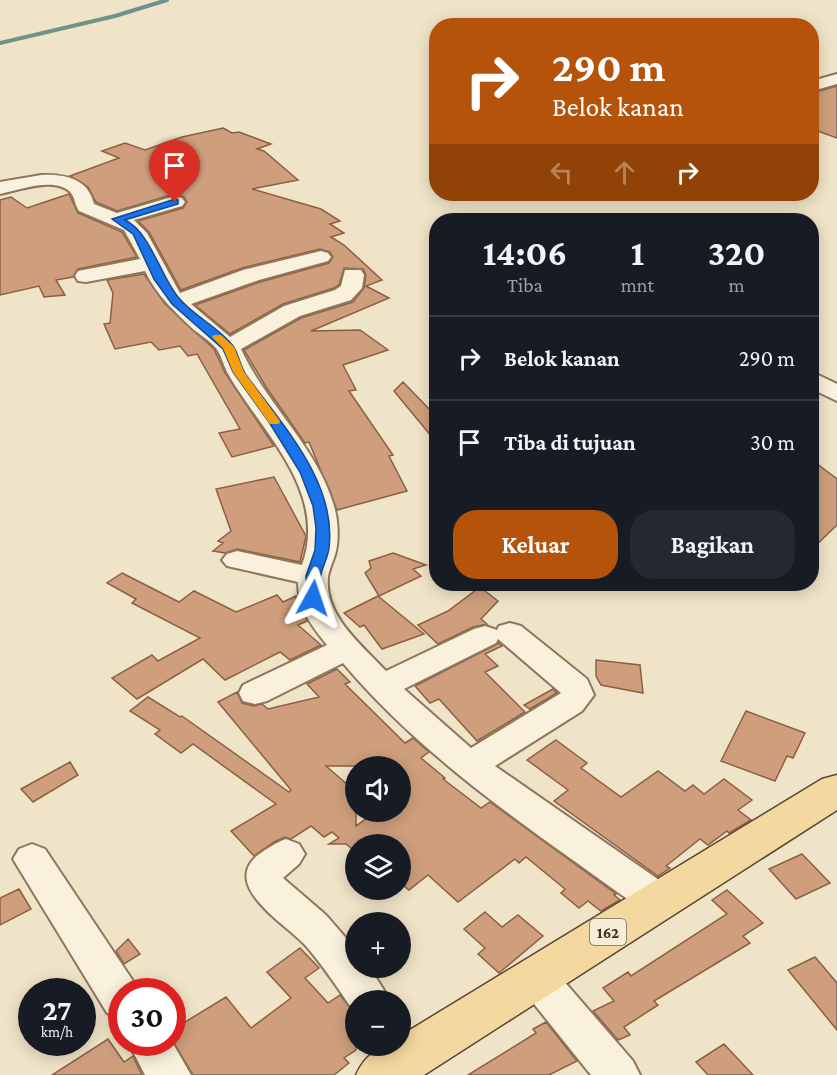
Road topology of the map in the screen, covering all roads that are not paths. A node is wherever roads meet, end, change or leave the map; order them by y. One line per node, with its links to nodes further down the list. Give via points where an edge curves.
1 (837, 79): 2 (street)
2 (819, 85)
3 (819, 90): 4 (street)
4 (837, 96)
5 (0, 189): 7 (street, via 57,180 80,190 86,207)
6 (175, 202): 7 (street)
7 (117, 219): 8 (street, via 130,226)
8 (148, 254): 10 (street); 12 (street, via 159,279)
9 (321, 257): 12 (street, via 225,283)
10 (83, 268)
11 (353, 275): 13 (street, via 351,288 343,295 292,310)
12 (176, 302): 13 (street)
13 (228, 347): 17 (street, via 238,372 306,472 320,506 322,550)
14 (819, 383): 15 (street)
15 (837, 394)
16 (237, 560): 17 (street)
17 (313, 576): 18 (street, via 313,598 323,620)
18 (347, 648): 19 (street); 20 (street)
19 (381, 687): 21 (street); 21 (street, via 497,634 575,687 578,695 570,703)
20 (255, 693)
21 (469, 765): 25 (street)
22 (837, 790): 25 (main road, 162)
23 (286, 854): 28 (street, via 264,872 269,888 307,922)
24 (32, 859): 27 (street)
25 (658, 900): 26 (main road, 162)
26 (536, 977): 30 (main road, 162); 32 (street)
27 (108, 978)
28 (362, 990)
29 (157, 1056): 31 (street)
30 (397, 1058)
31 (169, 1075)
32 (618, 1075)

